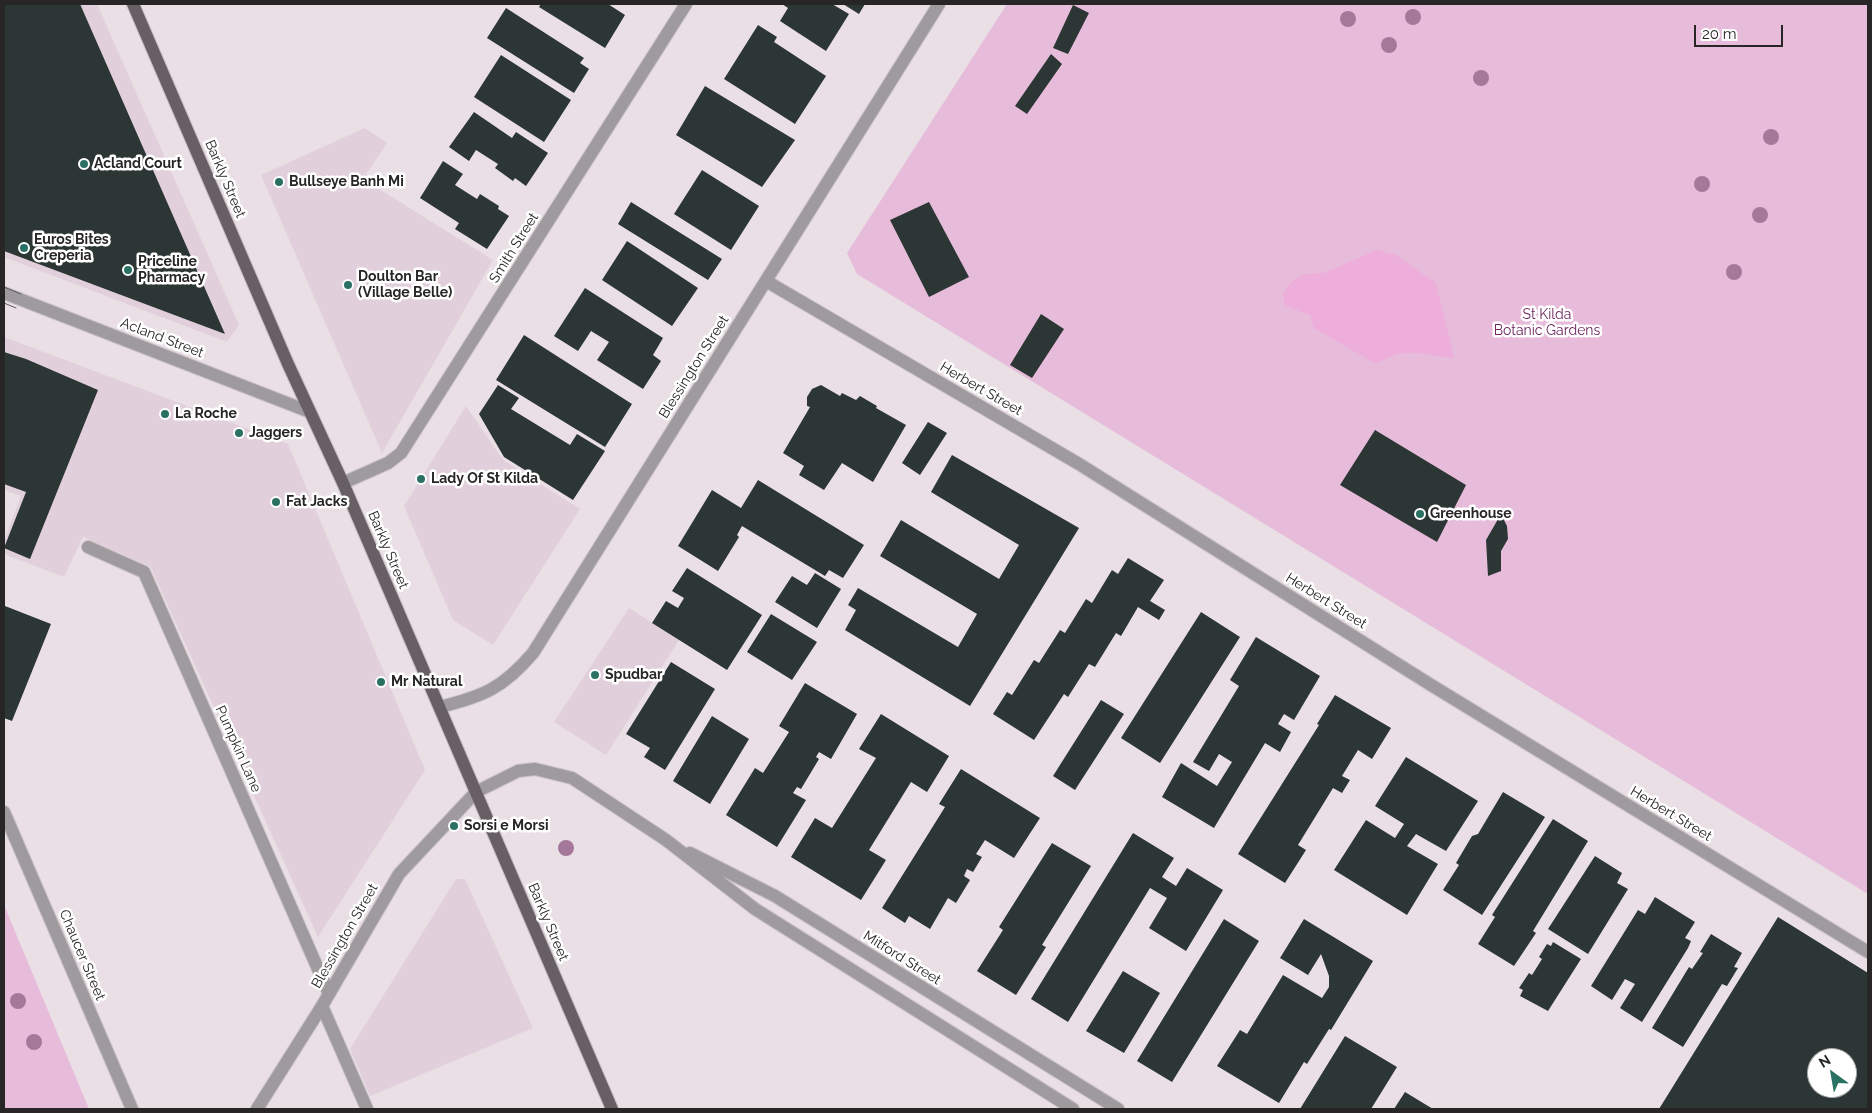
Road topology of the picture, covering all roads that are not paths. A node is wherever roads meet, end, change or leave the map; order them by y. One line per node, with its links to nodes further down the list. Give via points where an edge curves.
1 (133, 4): 6 (main road, Barkly Street)
2 (686, 4): 7 (street, Smith Street, via 401,453 388,463)
3 (939, 4): 4 (street, Blessington Street)
4 (766, 281): 9 (street, Blessington Street, via 533,653 516,673 498,687 472,699); 15 (street, Herbert Street, via 1079,464 1431,685)
5 (4, 293): 6 (street, Acland Street)
6 (310, 412): 7 (main road, Barkly Street)
7 (343, 483): 9 (main road, Barkly Street)
8 (88, 548): 16 (street, Pumpkin Lane, via 144,572)
9 (440, 707): 10 (main road, Barkly Street)
10 (476, 792): 12 (street, Mitford Street, via 518,771 534,769 572,778); 16 (street, Blessington Street, via 399,874); 21 (main road, Barkly Street)
11 (4, 812): 18 (street, Chaucer Street)
12 (666, 840): 13 (street, Mitford Street); 14 (street, Mitford Street, via 712,878)
13 (787, 903): 14 (street); 23 (street, Mitford Street)
14 (776, 922): 22 (street, Mitford Street)
15 (1868, 952)
16 (329, 994): 17 (street, Blessington Street)
17 (322, 1006): 19 (street, Blessington Street); 20 (street)
18 (132, 1109)
19 (257, 1109)
20 (367, 1109)
21 (612, 1109)
22 (1073, 1109)
23 (1118, 1109)

